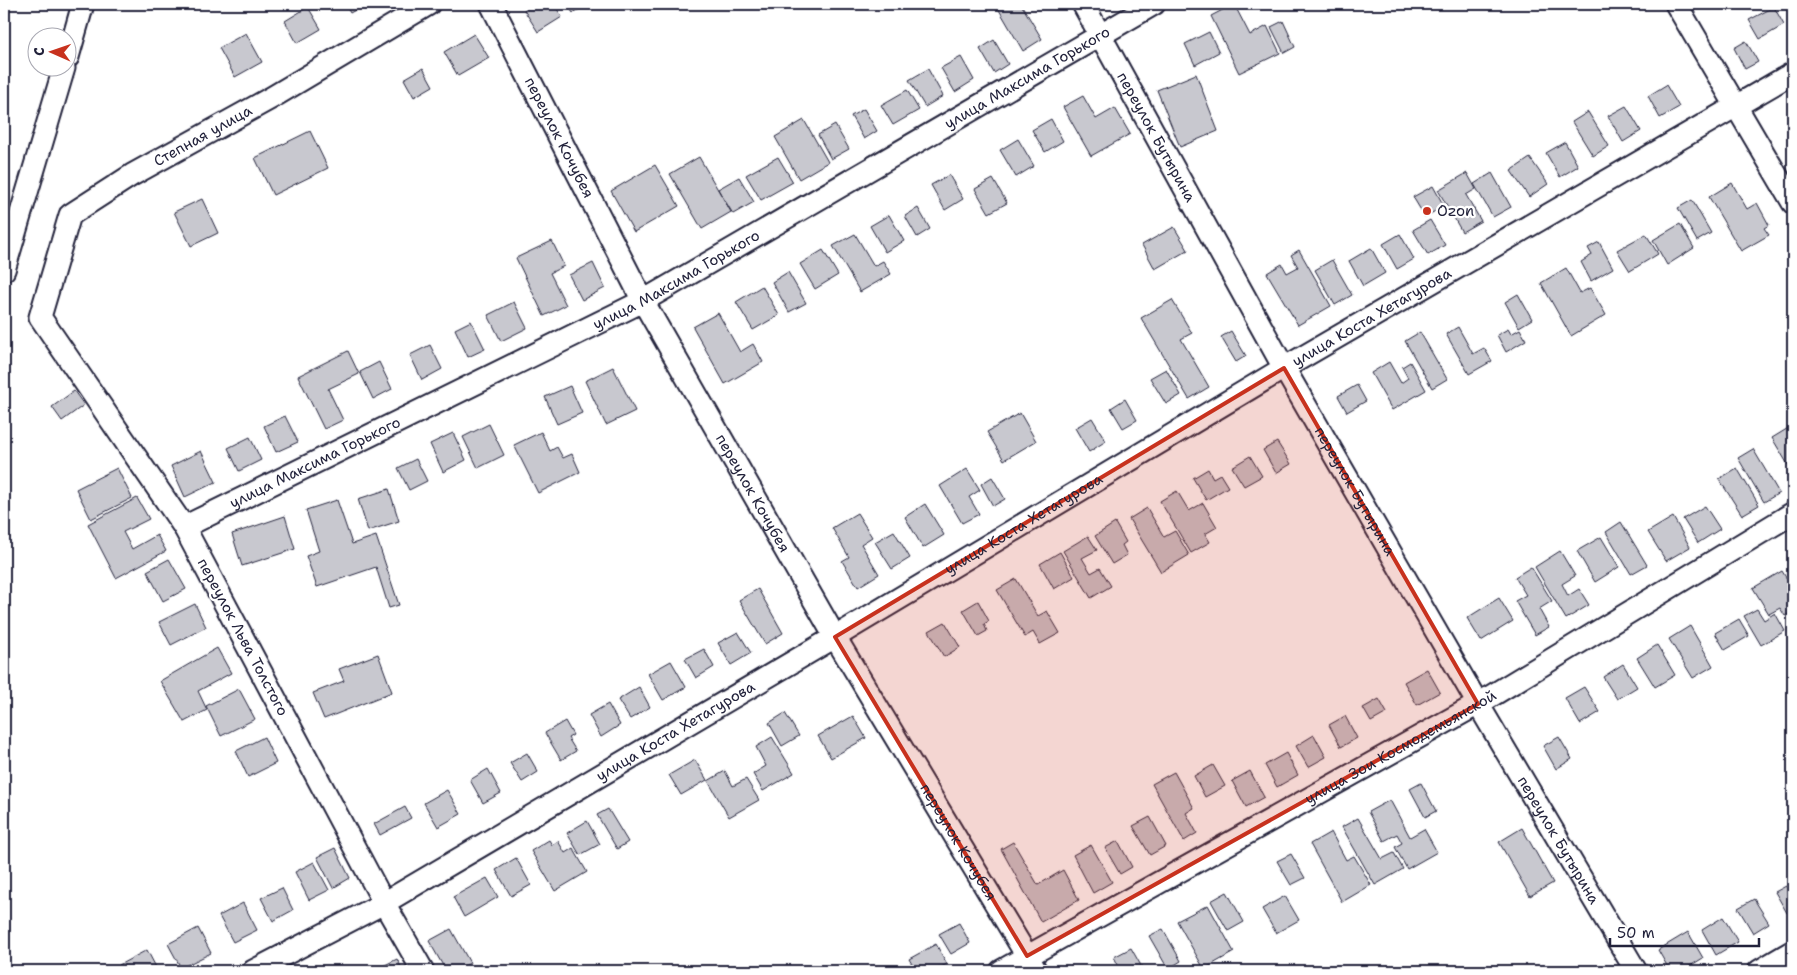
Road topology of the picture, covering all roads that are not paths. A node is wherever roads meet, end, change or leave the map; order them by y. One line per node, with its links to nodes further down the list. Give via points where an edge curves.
1 (83, 4): 7 (street)
2 (430, 4): 15 (street, Степная улица, via 70,214)
3 (490, 4): 14 (street, переулок Кочубея)
4 (1083, 4): 8 (street, переулок Бутырина)
5 (1154, 4): 8 (street, улица Максима Горького)
6 (1676, 4): 11 (street)
7 (76, 28)
8 (1100, 34): 14 (street, улица Максима Горького); 16 (street, переулок Бутырина)
9 (1793, 73): 11 (street, улица Коста Хетагурова)
10 (61, 78): 13 (street)
11 (1736, 105): 12 (street); 16 (street, улица Коста Хетагурова)
12 (1793, 203)
13 (4, 270)
14 (643, 301): 18 (street, улица Максима Горького); 19 (street, переулок Кочубея)
15 (40, 317): 18 (street, переулок Льва Толстого)
16 (1284, 368): 19 (street, улица Коста Хетагурова); 20 (street, переулок Бутырина)
17 (1793, 513): 20 (street, улица Зои Космодемьянской)
18 (184, 527): 21 (street, переулок Льва Толстого)
19 (835, 637): 21 (street, улица Коста Хетагурова); 23 (street, переулок Кочубея)
20 (1478, 704): 23 (street, улица Зои Космодемьянской); 27 (street, переулок Бутырина)
21 (384, 903): 24 (street, улица Коста Хетагурова); 25 (street, переулок Льва Толстого)
22 (1793, 951): 28 (street)
23 (1032, 964): 26 (street, улица Зои Космодемьянской)
24 (253, 971)
25 (423, 971)
26 (1001, 971)
27 (1636, 971)
28 (1759, 971)

